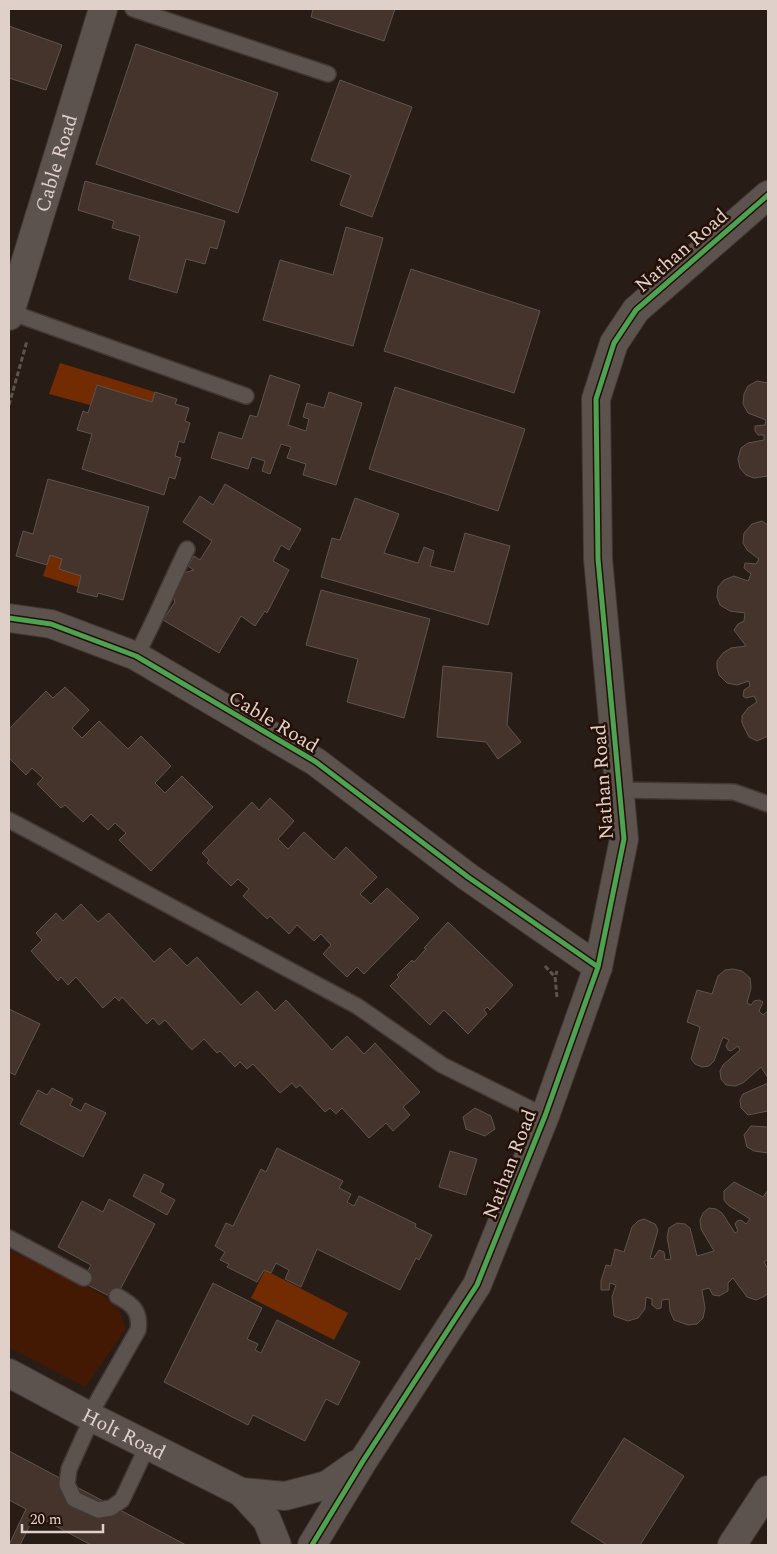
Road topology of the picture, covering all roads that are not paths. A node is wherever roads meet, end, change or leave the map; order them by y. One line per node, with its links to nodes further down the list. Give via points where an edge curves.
1 (103, 9): 5 (street, Cable Road)
2 (133, 9): 3 (lane)
3 (328, 74)
4 (768, 195): 10 (street, Nathan Road, via 636,310 614,343 596,399 598,559)
5 (9, 314): 6 (lane)
6 (246, 396)
7 (187, 549): 9 (lane)
8 (9, 618): 9 (street, Cable Road, via 51,624)
9 (136, 656): 13 (street, Cable Road, via 316,762 468,877)
10 (619, 790): 11 (lane, via 734,792); 13 (street, Nathan Road, via 624,839)
11 (768, 804)
12 (9, 820): 14 (lane, via 357,1006 442,1065)
13 (598, 967): 14 (street, Nathan Road)
14 (545, 1116): 21 (street, Nathan Road, via 477,1285)
15 (9, 1238): 16 (lane)
16 (84, 1278)
17 (117, 1296): 19 (lane, via 136,1309 140,1322)
18 (9, 1373): 19 (street, Holt Road)
19 (91, 1417): 20 (street, Holt Road); 20 (lane, via 69,1469 66,1484 74,1499 98,1510 111,1508 122,1500)
20 (148, 1445): 23 (street, Holt Road)
21 (363, 1461): 23 (street, Holt Road, via 327,1485 285,1496); 25 (street, Nathan Road)
22 (768, 1490): 26 (street)
23 (241, 1492): 24 (street, Holt Road, via 267,1520)
24 (277, 1545)
25 (312, 1545)
26 (732, 1545)

